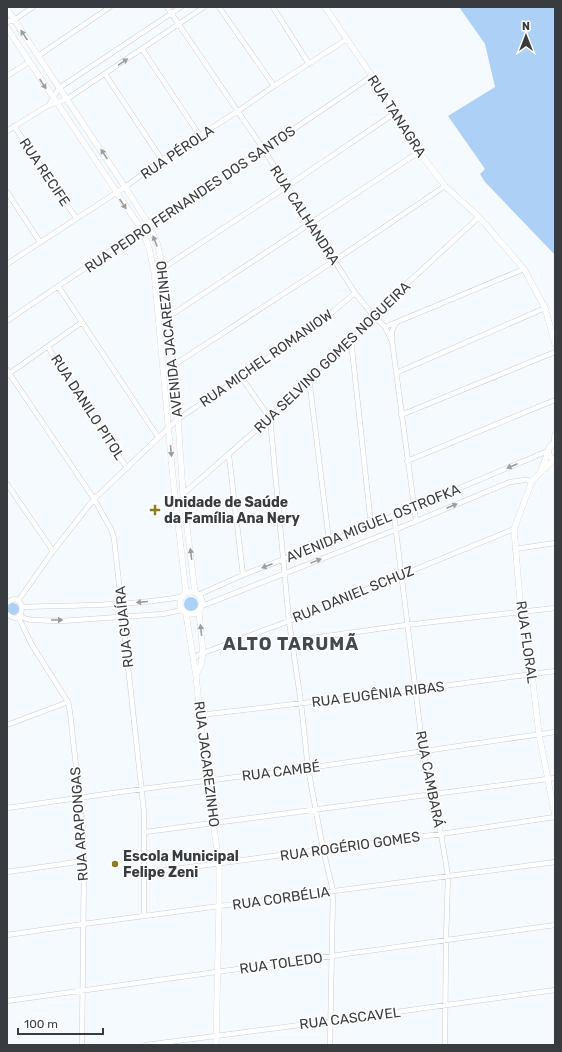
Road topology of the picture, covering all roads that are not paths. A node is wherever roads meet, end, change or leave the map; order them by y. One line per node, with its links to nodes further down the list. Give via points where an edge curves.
1 (34, 7): 11 (street)
2 (110, 7): 17 (street)
3 (167, 7): 10 (street, RUA CALHANDRA)
4 (181, 7): 10 (street)
5 (204, 7): 13 (street)
6 (220, 7): 23 (street)
7 (272, 7): 19 (street)
8 (325, 7): 15 (street, RUA TANAGRA)
9 (7, 8): 11 (street, AVENIDA JACAREZINHO)
10 (171, 14): 13 (street, RUA CALHANDRA); 24 (street)
11 (14, 20): 12 (street); 17 (street, AVENIDA JACAREZINHO, one-way to 11)
12 (7, 22)
13 (179, 25): 16 (street); 29 (street, RUA CALHANDRA)
14 (7, 28): 18 (street, AVENIDA JACAREZINHO)
15 (347, 39): 19 (street, RUA PÉROLA); 22 (street, RUA TANAGRA)
16 (142, 49): 20 (street, one-way to 16); 33 (street)
17 (38, 56): 24 (street, AVENIDA JACAREZINHO)
18 (29, 62): 21 (street); 25 (street, AVENIDA JACAREZINHO, one-way to 25)
19 (309, 64): 23 (street, RUA PÉROLA)
20 (105, 74): 26 (street); 36 (street)
21 (7, 76)
22 (372, 76): 30 (street, RUA TANAGRA); 34 (street, RUA PEDRO FERNANDES DOS SANTOS)
23 (274, 86): 29 (street, RUA PÉROLA)
24 (59, 88): 25 (street); 26 (street, AVENIDA JACAREZINHO)
25 (52, 97): 27 (street, AVENIDA JACAREZINHO); 28 (street)
26 (67, 98): 27 (street); 38 (street, AVENIDA JACAREZINHO, one-way to 26)
27 (56, 103): 28 (street); 41 (street, AVENIDA JACAREZINHO)
28 (48, 105): 31 (street)
29 (238, 111): 33 (street, RUA PÉROLA); 34 (street, RUA CALHANDRA)
30 (395, 113): 35 (street, RUA TANAGRA); 39 (street)
31 (14, 126): 32 (street); 43 (street, RUA RECIFE)
32 (7, 131)
33 (200, 136): 36 (street, RUA PÉROLA)
34 (264, 150): 39 (street, RUA CALHANDRA); 45 (street, RUA PEDRO FERNANDES DOS SANTOS)
35 (419, 152): 37 (street, RUA TANAGRA); 44 (street)
36 (162, 160): 38 (street, RUA PÉROLA)
37 (445, 186): 42 (street, RUA TANAGRA); 48 (street)
38 (125, 187): 41 (street, RUA PÉROLA); 45 (street, AVENIDA JACAREZINHO)
39 (286, 187): 44 (street, RUA CALHANDRA); 50 (street)
40 (7, 192): 47 (street)
41 (116, 193): 43 (street, RUA PÉROLA); 46 (street, AVENIDA JACAREZINHO, one-way to 46)
42 (479, 217): 51 (street); 56 (street, RUA SELVINO GOMES NOGUEIRA)
43 (76, 218): 47 (street, RUA PÉROLA)
44 (310, 223): 48 (street, RUA CALHANDRA); 57 (street)
45 (149, 225): 46 (street, RUA PEDRO FERNANDES DOS SANTOS); 50 (street, AVENIDA JACAREZINHO, one-way to 45, via 157,243)
46 (142, 230): 52 (street, AVENIDA JACAREZINHO); 53 (street, RUA PEDRO FERNANDES DOS SANTOS)
47 (40, 242): 49 (street, RUA PÉROLA)
48 (334, 261): 54 (street, RUA CALHANDRA); 68 (street)
49 (7, 264)
50 (163, 268): 52 (street); 57 (street, AVENIDA JACAREZINHO)
51 (524, 269): 55 (street); 61 (street)
52 (154, 271): 58 (street, AVENIDA JACAREZINHO)
53 (58, 286): 59 (street, RUA PEDRO FERNANDES DOS SANTOS); 60 (street)
54 (355, 293): 56 (street, RUA CALHANDRA); 72 (street, RUA MICHEL ROMANIOW, via 329,315)
55 (545, 308): 65 (street); 71 (street)
56 (372, 315): 62 (street, RUA CALHANDRA); 63 (street, RUA SELVINO GOMES NOGUEIRA)
57 (168, 316): 58 (street); 68 (street, AVENIDA JACAREZINHO)
58 (159, 320): 69 (street, AVENIDA JACAREZINHO)
59 (7, 321)
60 (81, 323): 66 (street); 80 (street)
61 (396, 323): 62 (street); 64 (street, via 392,330)
62 (384, 327): 64 (street, RUA CALHANDRA)
63 (351, 340): 73 (street, RUA SELVINO GOMES NOGUEIRA); 95 (street)
64 (392, 341): 71 (street)
65 (555, 344)
66 (48, 347): 70 (street); 86 (street, RUA DANILO PITOL)
67 (555, 352): 75 (street)
68 (172, 367): 69 (street); 76 (street, AVENIDA JACAREZINHO)
69 (163, 372): 78 (street, AVENIDA JACAREZINHO)
70 (8, 373): 91 (street, RUA GUAÍRA)
71 (396, 373): 75 (street)
72 (241, 377): 76 (street, RUA MICHEL ROMANIOW); 77 (street)
73 (309, 378): 77 (street, RUA SELVINO GOMES NOGUEIRA); 98 (street)
74 (555, 400): 85 (street)
75 (401, 415): 85 (street)
76 (178, 418): 78 (street, RUA MICHEL ROMANIOW); 90 (street, AVENIDA JACAREZINHO)
77 (270, 418): 83 (street, RUA SELVINO GOMES NOGUEIRA); 102 (street)
78 (169, 428): 80 (street, RUA MICHEL ROMANIOW); 107 (street, AVENIDA JACAREZINHO, one-way to 107)
79 (555, 435): 81 (street)
80 (158, 437): 86 (street, RUA MICHEL ROMANIOW)
81 (555, 443): 82 (street, RUA FLORAL, via 550,446)
82 (548, 452): 84 (street); 87 (street, RUA FLORAL); 92 (street, AVENIDA MIGUEL OSTROFKA, one-way to 92)
83 (228, 456): 90 (street, RUA SELVINO GOMES NOGUEIRA); 103 (street)
84 (554, 460): 87 (street, RUA FLORAL)
85 (407, 461): 92 (street)
86 (127, 468): 91 (street, RUA MICHEL ROMANIOW)
87 (540, 472): 88 (street, RUA FLORAL)
88 (532, 481): 94 (street, AVENIDA MIGUEL OSTROFKA, one-way to 88, via 510,482); 96 (street, RUA FLORAL)
89 (7, 484): 101 (street)
90 (183, 494): 106 (street, AVENIDA JACAREZINHO, one-way to 90)
91 (94, 499): 101 (street, RUA MICHEL ROMANIOW); 110 (street, RUA GUAÍRA, via 112,529)
92 (413, 507): 93 (street, AVENIDA MIGUEL OSTROFKA); 94 (street)
93 (394, 515): 95 (street, AVENIDA MIGUEL OSTROFKA); 97 (street, RUA CAMBARÁ)
94 (416, 521): 97 (street, AVENIDA MIGUEL OSTROFKA)
95 (371, 525): 98 (street, AVENIDA MIGUEL OSTROFKA)
96 (514, 529): 100 (street, RUA FLORAL); 105 (street, RUA DANIEL SCHUZ)
97 (396, 530): 104 (street, AVENIDA MIGUEL OSTROFKA, one-way to 97); 105 (street, RUA CAMBARÁ)
98 (329, 541): 102 (street, AVENIDA MIGUEL OSTROFKA)
99 (555, 543): 100 (street)
100 (515, 549): 115 (street, RUA FLORAL)
101 (53, 551): 109 (street, RUA MICHEL ROMANIOW)
102 (283, 559): 103 (street, AVENIDA MIGUEL OSTROFKA, one-way to 103); 104 (street)
103 (243, 574): 106 (street, AVENIDA MIGUEL OSTROFKA)
104 (285, 574): 113 (street, AVENIDA MIGUEL OSTROFKA); 119 (street)
105 (401, 575): 119 (street, RUA DANIEL SCHUZ); 120 (street, RUA CAMBARÁ)
106 (197, 594): 107 (street); 113 (street, via 202,600)
107 (184, 595): 110 (street, one-way to 110); 114 (street, via 180,603)
108 (8, 601): 109 (street)
109 (18, 601): 111 (street)
110 (122, 604): 111 (street); 118 (street, RUA GUAÍRA)
111 (22, 607): 117 (street)
112 (555, 608): 115 (street)
113 (200, 609): 114 (street, via 192,615); 122 (street, RUA JACAREZINHO, one-way to 113)
114 (184, 612): 118 (street); 123 (street, RUA JACAREZINHO)
115 (521, 612): 120 (street); 125 (street, RUA FLORAL)
116 (7, 614): 117 (street)
117 (19, 616): 118 (street, one-way to 118, via 33,620 61,621); 128 (street, RUA ARAPONGAS, via 32,644)
118 (123, 617): 139 (street, RUA GUAÍRA)
119 (289, 621): 121 (street); 122 (street, RUA DANIEL SCHUZ)
120 (406, 625): 121 (street); 127 (street, RUA CAMBARÁ)
121 (291, 641): 129 (street)
122 (203, 653): 123 (street, RUA DANIEL SCHUZ); 126 (street, RUA JACAREZINHO)
123 (193, 660): 126 (street, RUA JACAREZINHO)
124 (555, 671): 125 (street, RUA EUGÊNIA RIBAS)
125 (532, 674): 127 (street, RUA EUGÊNIA RIBAS); 133 (street, RUA FLORAL)
126 (196, 676): 130 (street, RUA JACAREZINHO)
127 (414, 690): 129 (street, RUA EUGÊNIA RIBAS); 134 (street, RUA CAMBARÁ)
128 (68, 702): 131 (street); 141 (street, RUA ARAPONGAS)
129 (301, 703): 130 (street, RUA EUGÊNIA RIBAS); 135 (street)
130 (200, 715): 138 (street, RUA JACAREZINHO)
131 (7, 725)
132 (555, 732): 133 (street, RUA CAMBÉ)
133 (539, 734): 134 (street, RUA CAMBÉ); 137 (street, RUA FLORAL)
134 (423, 751): 135 (street, RUA CAMBÉ); 140 (street, RUA CAMBARÁ)
135 (308, 768): 138 (street, RUA CAMBÉ); 143 (street)
136 (555, 778): 137 (street)
137 (548, 779): 140 (street); 144 (street, RUA FLORAL)
138 (207, 780): 139 (street, RUA CAMBÉ); 145 (street, RUA JACAREZINHO)
139 (142, 788): 141 (street, RUA CAMBÉ); 146 (street, RUA GUAÍRA)
140 (432, 794): 143 (street); 147 (street, RUA CAMBARÁ)
141 (79, 798): 142 (street, RUA CAMBÉ); 149 (street, RUA ARAPONGAS)
142 (7, 808)
143 (315, 809): 145 (street); 148 (street)
144 (555, 816): 147 (street, RUA ROGÉRIO GOMES)
145 (214, 824): 146 (street); 151 (street, RUA JACAREZINHO)
146 (145, 832): 153 (street, RUA GUAÍRA)
147 (441, 834): 148 (street, RUA ROGÉRIO GOMES); 154 (street, RUA CAMBARÁ)
148 (323, 849): 151 (street, RUA ROGÉRIO GOMES); 155 (street)
149 (84, 861): 152 (street); 158 (street, RUA ARAPONGAS)
150 (555, 862): 154 (street, RUA CORBÉLIA)
151 (219, 863): 153 (street, RUA ROGÉRIO GOMES); 156 (street, RUA JACAREZINHO)
152 (7, 872)
153 (145, 873): 157 (street, RUA GUAÍRA)
154 (448, 876): 155 (street, RUA CORBÉLIA); 161 (street, RUA CAMBARÁ)
155 (333, 891): 156 (street, RUA CORBÉLIA); 162 (street)
156 (219, 907): 157 (street, RUA CORBÉLIA); 163 (street, RUA JACAREZINHO)
157 (144, 916): 158 (street, RUA CORBÉLIA)
158 (83, 924): 160 (street, RUA CORBÉLIA); 164 (street, RUA ARAPONGAS)
159 (555, 925): 161 (street, RUA TOLEDO)
160 (7, 935)
161 (446, 940): 162 (street, RUA TOLEDO); 167 (street, RUA CAMBARÁ)
162 (332, 955): 163 (street, RUA TOLEDO); 168 (street)
163 (217, 972): 164 (street, RUA TOLEDO); 169 (street, RUA JACAREZINHO)
164 (83, 990): 166 (street, RUA TOLEDO); 170 (street, RUA ARAPONGAS)
165 (555, 990): 167 (street, RUA CASCAVEL)
166 (7, 1001)
167 (446, 1006): 168 (street, RUA CASCAVEL); 174 (street, RUA CAMBARÁ)
168 (331, 1021): 169 (street, RUA CASCAVEL); 173 (street)
169 (216, 1035): 171 (street, RUA CASCAVEL); 172 (street, RUA JACAREZINHO)
170 (82, 1045)
171 (146, 1045)
172 (216, 1045)
173 (330, 1045)
174 (445, 1045)

